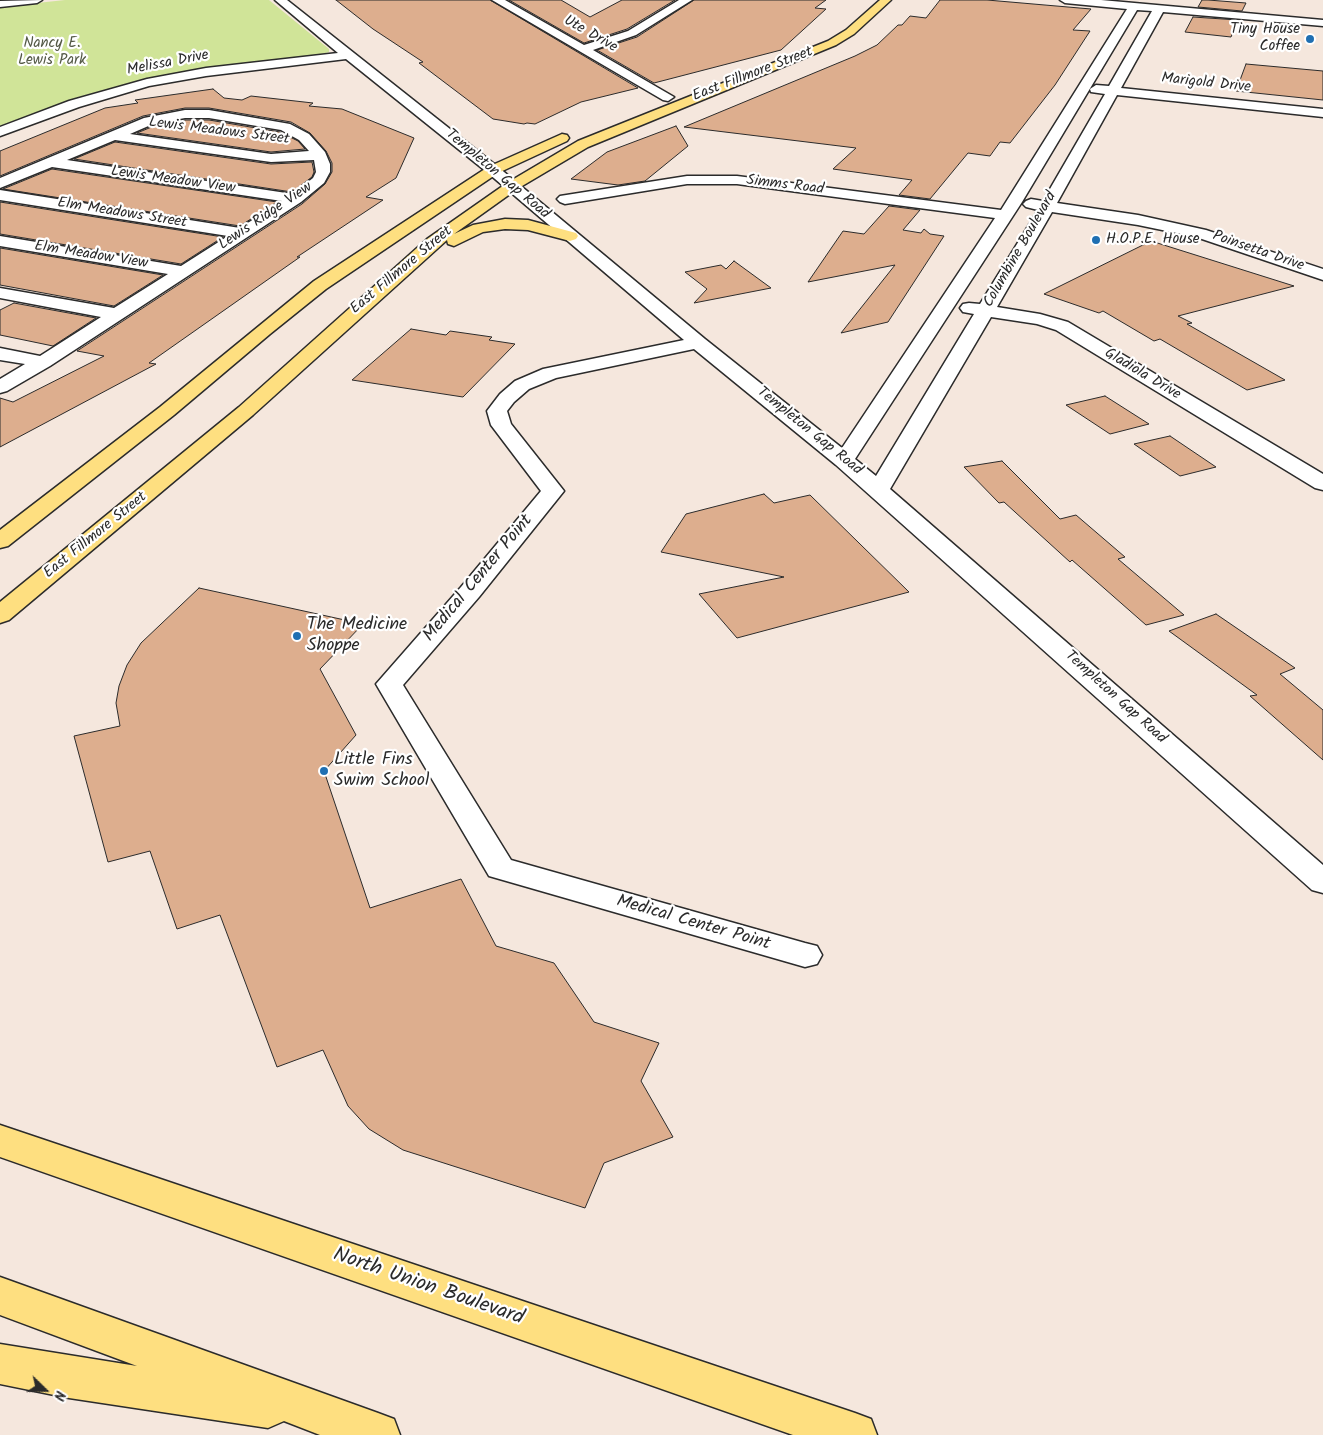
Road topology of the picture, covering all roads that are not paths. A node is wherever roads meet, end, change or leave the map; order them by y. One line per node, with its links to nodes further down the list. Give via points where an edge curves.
1 (38, 0): 7 (street)
2 (280, 0): 13 (street, Templeton Gap Road)
3 (497, 0): 12 (street, Ute Drive)
4 (687, 0): 12 (street, via 632,33)
5 (886, 0): 24 (main road, East Fillmore Street, via 850,32 832,43 583,144)
6 (1065, 0): 8 (street)
7 (0, 4)
8 (1134, 6): 9 (street); 14 (street, Columbine Boulevard)
9 (1159, 9): 10 (street); 15 (street, Columbine Boulevard)
10 (1323, 23)
11 (824, 33): 16 (main road, East Fillmore Street, via 786,52)
12 (582, 49): 16 (street, Ute Drive)
13 (348, 55): 18 (street, Melissa Drive, via 206,72 147,83 74,104); 22 (street, Templeton Gap Road)
14 (1086, 88): 15 (street, Marigold Drive); 28 (street, Columbine Boulevard)
15 (1112, 90): 17 (street, Marigold Drive); 29 (street, Columbine Boulevard)
16 (668, 97): 22 (main road, East Fillmore Street, via 575,132)
17 (1323, 113)
18 (0, 132)
19 (115, 136): 20 (street, Lewis Meadows Street, via 271,158); 20 (street, via 161,118 209,114 285,127 304,137); 21 (street)
20 (320, 156): 26 (street, Lewis Ridge View, via 323,172 319,180)
21 (50, 162): 23 (street); 26 (street, Lewis Meadow View)
22 (493, 170): 24 (street, Templeton Gap Road); 48 (main road, East Fillmore Street, via 320,285 167,411)
23 (0, 183)
24 (512, 186): 32 (street, Templeton Gap Road); 36 (main road, East Fillmore Street, via 433,242)
25 (0, 196): 31 (street, Elm Meadows Street)
26 (296, 199): 31 (street, Lewis Ridge View)
27 (565, 199): 30 (street, Simms Road, via 687,180 737,180)
28 (1014, 202): 29 (street, Poinsetta Drive); 30 (street, Columbine Boulevard)
29 (1047, 206): 35 (street, Poinsetta Drive, via 1200,233); 39 (street, Columbine Boulevard)
30 (1005, 215): 38 (street, Columbine Boulevard)
31 (243, 233): 34 (street, Lewis Ridge View)
32 (570, 236): 36 (main road, via 517,224 479,228); 41 (street, Templeton Gap Road)
33 (0, 241): 34 (street, Elm Meadow View)
34 (183, 271): 40 (street, Lewis Ridge View)
35 (1323, 275)
36 (385, 284): 49 (main road, East Fillmore Street, via 246,411)
37 (0, 293): 40 (street)
38 (948, 304): 39 (street, Gladiola Drive); 45 (street, Columbine Boulevard)
39 (986, 310): 46 (street, Gladiola Drive, via 1062,326); 47 (street, Columbine Boulevard)
40 (116, 314): 43 (street, Lewis Ridge View)
41 (698, 342): 45 (street, Templeton Gap Road); 51 (street, Medical Center Point, via 550,374 522,385 507,398 498,411 501,425 553,491 389,684 500,868)
42 (0, 354): 43 (street)
43 (43, 362): 44 (street, Lewis Ridge View)
44 (0, 387)
45 (844, 460): 47 (street, Templeton Gap Road)
46 (1323, 483)
47 (878, 489): 50 (street, Templeton Gap Road)
48 (0, 541)
49 (0, 615)
50 (1323, 882)
51 (805, 955)
52 (0, 1140): 57 (main road, North Union Boulevard)
53 (0, 1296): 55 (main road)
54 (0, 1364): 55 (main road, via 69,1378)
55 (324, 1415): 56 (main road)
56 (378, 1435)
57 (855, 1435)

